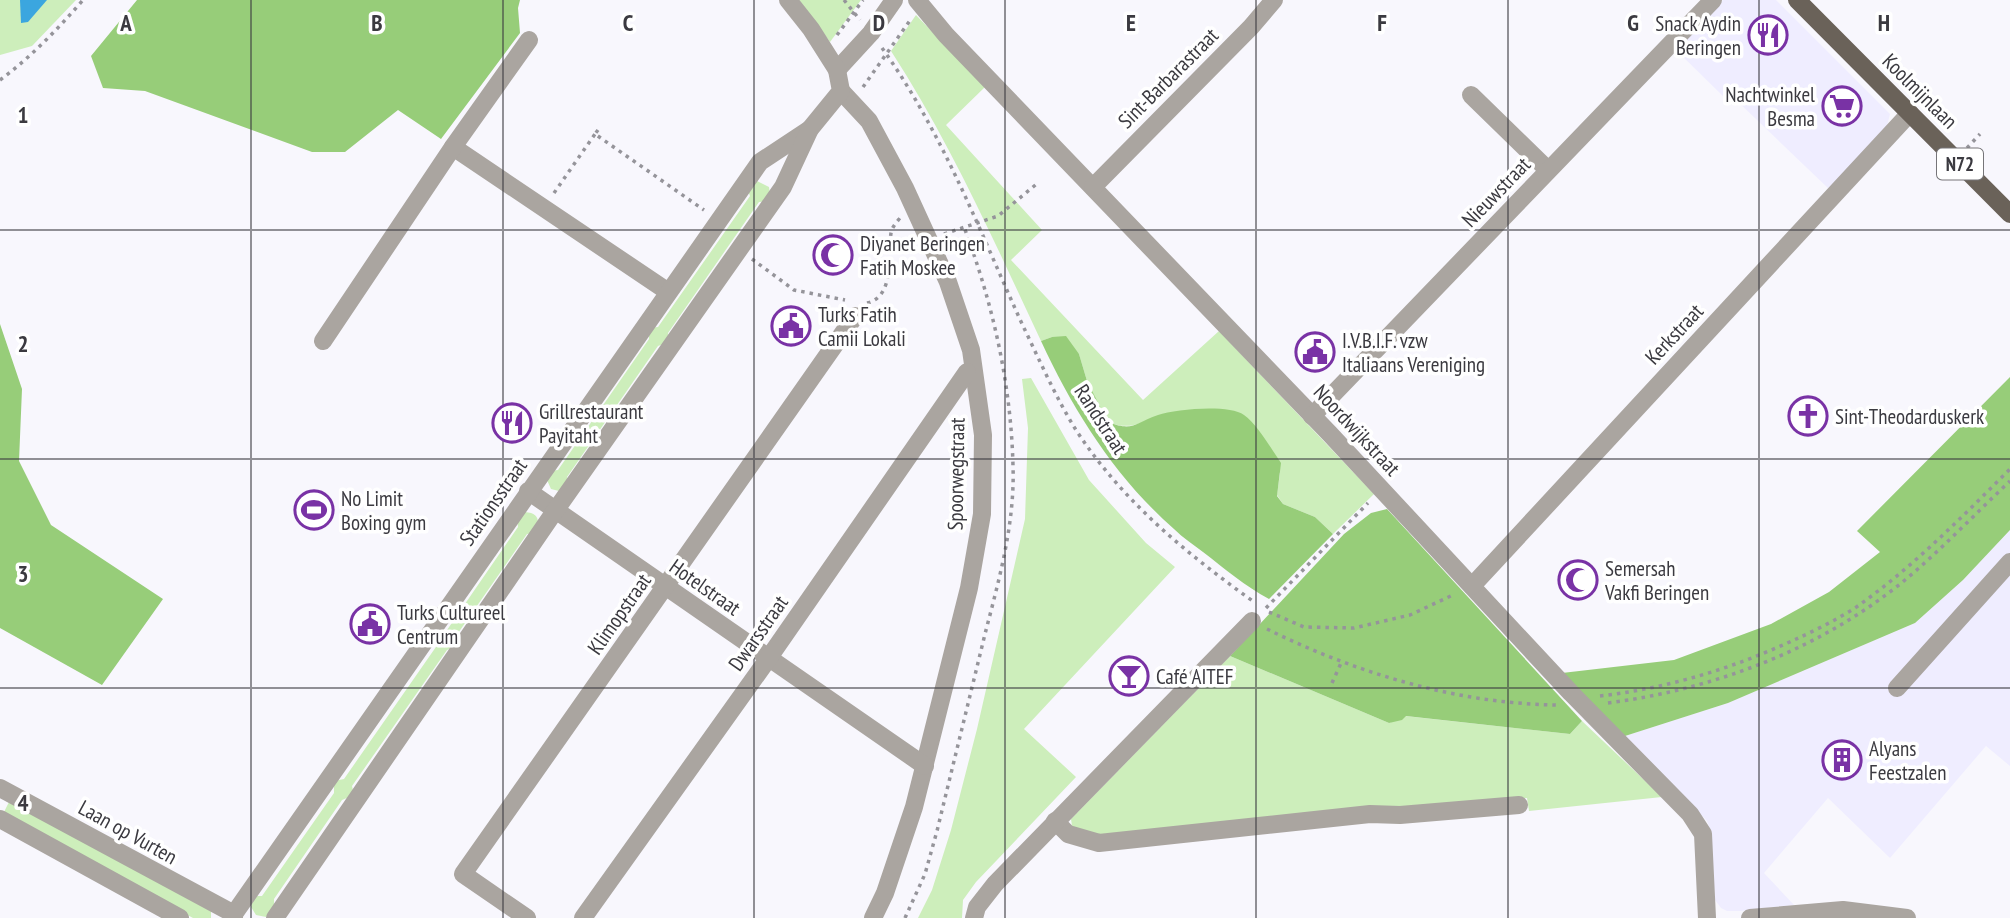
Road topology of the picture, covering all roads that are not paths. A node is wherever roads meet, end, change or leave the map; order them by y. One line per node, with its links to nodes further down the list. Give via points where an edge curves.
1 (788, 0): 8 (street)
2 (894, 0): 8 (street)
3 (1274, 0): 15 (street, Sint-Barbarastraat)
4 (1713, 0): 14 (street, Nieuwstraat)
5 (1797, 0): 11 (main road, Koolmijnlaan / N72)
6 (919, 3): 15 (street, Noordwijkstraat)
7 (529, 40): 13 (street)
8 (838, 70): 10 (street)
9 (1471, 95): 14 (street)
10 (846, 97): 12 (street, Stationsstraat); 30 (street, Spoorwegstraat, via 869,121 948,282 971,349 983,435 982,514)
11 (1910, 113): 16 (main road, Koolmijnlaan / N72); 25 (street, Kerkstraat)
12 (810, 129): 17 (street, Stationsstraat, via 760,162); 23 (street, Stationsstraat, via 783,187)
13 (453, 148): 17 (street); 19 (street)
14 (1548, 170): 21 (street, Nieuwstraat)
15 (1093, 187): 21 (street, Noordwijkstraat)
16 (2010, 214)
17 (667, 291): 22 (street, Stationsstraat)
18 (853, 306): 26 (street, Klimopstraat)
19 (323, 341)
20 (967, 372): 28 (street, Dwarsstraat)
21 (1312, 416): 25 (street, Noordwijkstraat)
22 (528, 491): 23 (street, Hotelstraat); 35 (street, Stationsstraat)
23 (555, 511): 26 (street, Hotelstraat); 37 (street, Stationsstraat)
24 (2010, 562): 29 (street)
25 (1472, 586): 42 (street, Noordwijkstraat, via 1690,814 1703,834)
26 (666, 587): 28 (street, Hotelstraat); 38 (street, Klimopstraat, via 463,874)
27 (1258, 615): 34 (street)
28 (768, 659): 30 (street, Hotelstraat); 39 (street, Dwarsstraat)
29 (1897, 688)
30 (925, 766): 40 (street, Spoorwegstraat)
31 (0, 788): 35 (street, Laan op Vurten)
32 (1519, 805): 34 (street, via 1370,814 1099,843 1068,834)
33 (0, 819): 36 (street)
34 (1055, 821): 41 (street, via 984,897)
35 (234, 916)
36 (180, 918)
37 (275, 918)
38 (527, 918)
39 (583, 918)
40 (873, 918)
41 (974, 918)
42 (1707, 918)
43 (1750, 918): 44 (street, via 1843,910)
44 (1907, 918)

